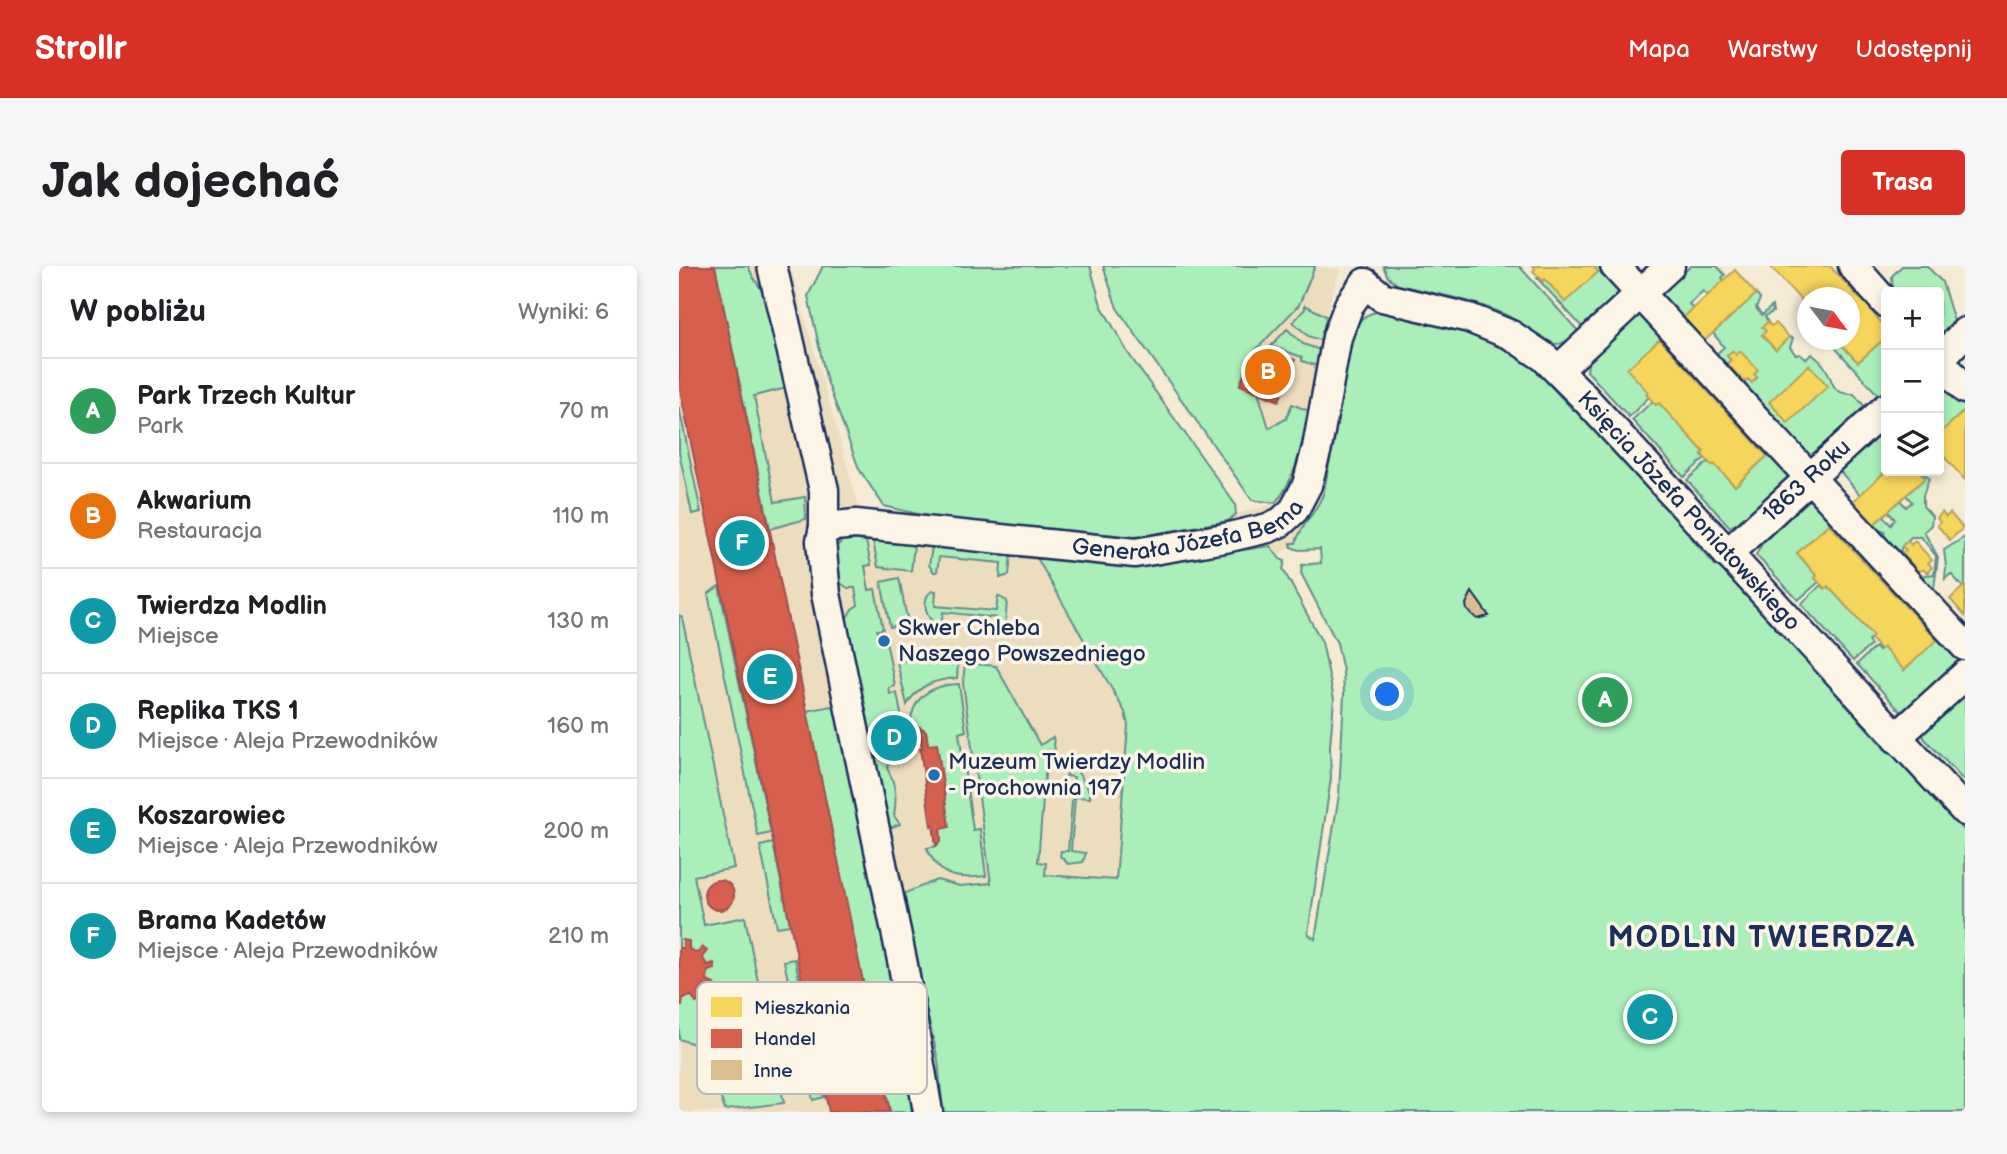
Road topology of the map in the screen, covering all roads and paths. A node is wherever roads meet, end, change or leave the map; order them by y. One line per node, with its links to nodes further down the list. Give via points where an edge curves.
1 (772, 266): 15 (street, via 824,490)
2 (1615, 266): 6 (street)
3 (1670, 266): 6 (street)
4 (1853, 266): 7 (street)
5 (1364, 275): 11 (street, Księcia Józefa Poniatowskiego, via 1376,294 1497,328); 15 (street, Generała Józefa Bema, via 1337,337 1307,485 1294,510 1281,522 1225,538 1135,553 856,524)
6 (1640, 293): 11 (street); 14 (street)
7 (1881, 297)
8 (1965, 332): 9 (street)
9 (1944, 355)
10 (1944, 366): 12 (street)
11 (1558, 370): 16 (street, Księcia Józefa Poniatowskiego)
12 (1965, 389)
13 (1881, 413): 14 (street, 1863 Roku)
14 (1809, 479): 16 (street, 1863 Roku); 17 (street)
15 (824, 527): 21 (street, via 826,594)
16 (1727, 554): 19 (street, Księcia Józefa Poniatowskiego)
17 (1965, 646)
18 (1965, 676): 19 (street)
19 (1896, 738): 20 (street, Księcia Józefa Poniatowskiego)
20 (1965, 811)
21 (906, 982)
22 (926, 1094): 23 (street)
23 (929, 1112)

